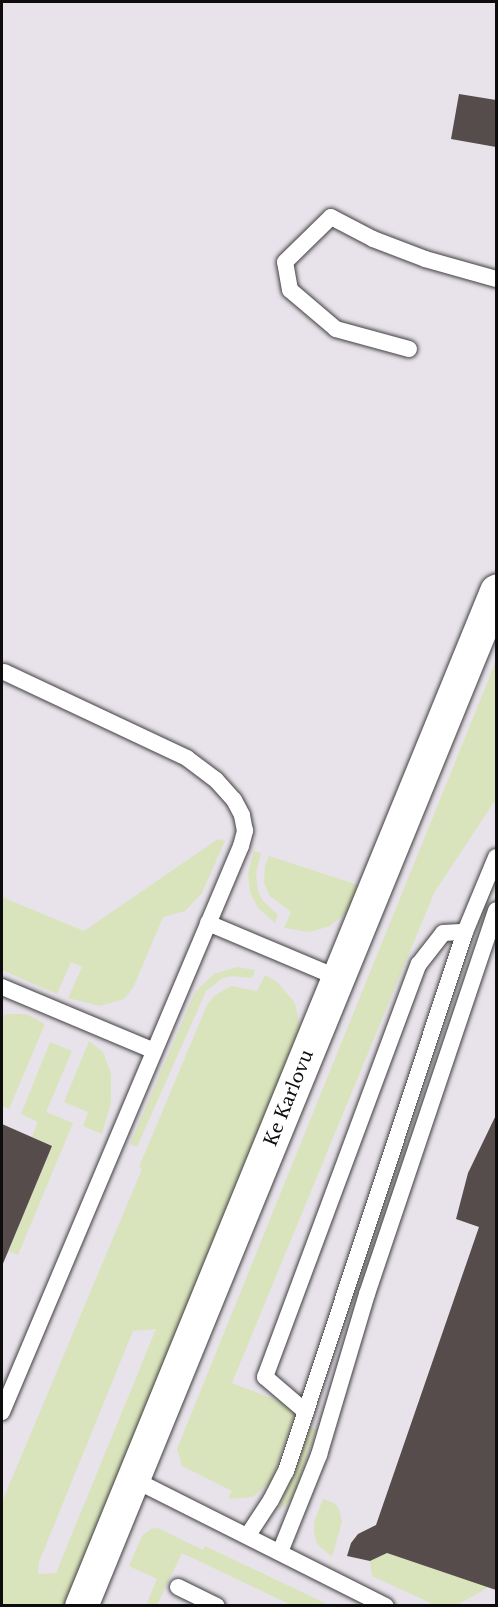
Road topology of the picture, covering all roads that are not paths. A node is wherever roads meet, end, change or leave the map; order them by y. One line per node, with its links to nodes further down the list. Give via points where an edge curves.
1 (496, 279): 2 (lane, via 415,255 331,217 285,262 290,290 336,329)
2 (409, 349)
3 (496, 591): 9 (street, Ke Karlovu)
4 (4, 672): 7 (lane, via 188,758 234,800 242,815 243,841)
5 (496, 857): 8 (lane)
6 (496, 910): 16 (lane, via 370,1283 320,1455)
7 (208, 923): 9 (lane); 11 (lane)
8 (465, 932): 13 (lane); 13 (lane, via 442,933 419,964 265,1377)
9 (338, 978): 14 (street, Ke Karlovu)
10 (2, 987): 11 (lane)
11 (154, 1051): 12 (lane)
12 (2, 1412)
13 (306, 1412): 15 (lane, via 286,1471)
14 (133, 1479): 15 (lane); 18 (street, Ke Karlovu)
15 (248, 1535): 16 (lane)
16 (280, 1552): 20 (lane)
17 (178, 1587): 19 (lane)
18 (81, 1605)
19 (218, 1605)
20 (386, 1605)

